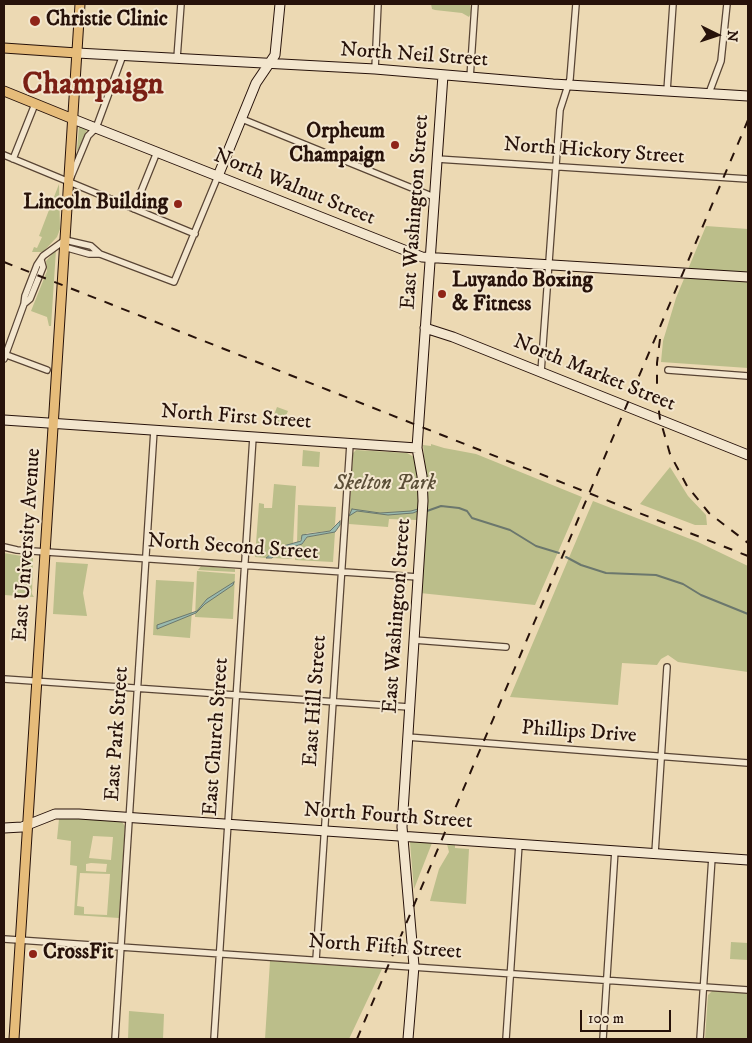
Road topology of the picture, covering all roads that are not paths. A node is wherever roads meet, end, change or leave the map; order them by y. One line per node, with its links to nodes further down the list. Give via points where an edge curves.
1 (80, 4): 10 (main road, East University Avenue)
2 (181, 4): 12 (street)
3 (280, 4): 13 (street, via 278,46)
4 (378, 4): 14 (street)
5 (476, 4): 16 (street)
6 (576, 4): 17 (street)
7 (673, 4): 19 (street)
8 (727, 4): 20 (street, via 721,61)
9 (4, 48): 10 (main road)
10 (77, 52): 11 (street, North Neil Street); 23 (main road, East University Avenue)
11 (123, 55): 12 (street, North Neil Street); 25 (street)
12 (177, 58): 13 (street, North Neil Street)
13 (270, 63): 14 (street, North Neil Street); 24 (street, via 256,83)
14 (374, 69): 15 (street, North Neil Street)
15 (443, 75): 16 (street, North Neil Street); 29 (street, East Washington Street)
16 (470, 78): 17 (street, North Neil Street)
17 (568, 85): 19 (street, North Neil Street); 30 (street, via 560,110)
18 (4, 91): 22 (main road)
19 (667, 91): 20 (street, North Neil Street)
20 (709, 93): 21 (street, North Neil Street)
21 (748, 96)
22 (35, 104): 23 (main road); 28 (street)
23 (73, 119): 25 (street, North Walnut Street); 33 (main road, East University Avenue)
24 (242, 119): 31 (street); 34 (street)
25 (96, 128): 26 (street, North Walnut Street); 33 (street, via 88,135)
26 (157, 152): 31 (street, North Walnut Street); 35 (street)
27 (4, 156): 28 (street)
28 (13, 159): 33 (street)
29 (437, 159): 30 (street, North Hickory Street); 34 (street, East Washington Street)
30 (557, 166): 32 (street, North Hickory Street); 39 (street)
31 (218, 176): 36 (street); 38 (street, North Walnut Street)
32 (748, 178)
33 (69, 182): 35 (street); 37 (main road, East University Avenue)
34 (434, 197): 38 (street, East Washington Street)
35 (134, 209): 36 (street)
36 (195, 234): 37 (street, via 174,282 100,254 91,246)
37 (64, 244): 42 (street, via 55,245 41,260); 48 (main road, East University Avenue)
38 (430, 258): 39 (street, North Walnut Street); 41 (street, East Washington Street)
39 (550, 264): 40 (street, North Walnut Street); 45 (street)
40 (748, 277)
41 (425, 328): 45 (street, North Market Street); 52 (street, East Washington Street)
42 (4, 356): 43 (street)
43 (46, 370)
44 (668, 370): 46 (street)
45 (541, 372): 53 (street, North Market Street)
46 (748, 376)
47 (4, 420): 48 (street, North First Street)
48 (54, 424): 49 (street, North First Street); 55 (main road, East University Avenue)
49 (154, 430): 50 (street, North First Street); 56 (street, East Park Street)
50 (253, 437): 51 (street, North First Street); 57 (street, East Church Street)
51 (350, 444): 52 (street, North First Street); 58 (street, East Hill Street)
52 (417, 448): 59 (street, East Washington Street, via 423,487)
53 (748, 455)
54 (4, 548): 55 (street, North Second Street)
55 (45, 551): 56 (street, North Second Street); 64 (main road, East University Avenue)
56 (145, 558): 57 (street, North Second Street); 65 (street, East Park Street)
57 (245, 565): 58 (street, North Second Street); 66 (street, East Church Street)
58 (341, 572): 59 (street, North Second Street); 67 (street, East Hill Street)
59 (418, 578): 60 (street, East Washington Street)
60 (414, 640): 61 (street); 68 (street, East Washington Street)
61 (506, 647)
62 (667, 667): 70 (street)
63 (4, 679): 64 (street)
64 (37, 681): 65 (street); 74 (main road, East University Avenue)
65 (137, 688): 66 (street); 72 (street, East Park Street)
66 (236, 695): 67 (street); 73 (street, East Church Street)
67 (332, 702): 68 (street); 76 (street, East Hill Street)
68 (409, 706): 69 (street, East Washington Street)
69 (407, 737): 70 (street, Phillips Drive); 77 (street, East Washington Street)
70 (662, 756): 71 (street, Phillips Drive); 80 (street)
71 (748, 763)
72 (129, 817): 73 (street, North Fourth Street); 74 (street, North Fourth Street, via 63,813); 85 (street, East Park Street)
73 (228, 824): 76 (street, North Fourth Street); 86 (street, East Church Street)
74 (27, 825): 75 (street, North Fourth Street); 84 (main road, East University Avenue)
75 (4, 828)
76 (324, 830): 77 (street, North Fourth Street); 87 (street, East Hill Street)
77 (401, 836): 78 (street, North Fourth Street); 88 (street, East Washington Street)
78 (518, 844): 79 (street, North Fourth Street); 89 (street)
79 (615, 850): 80 (street, North Fourth Street); 90 (street)
80 (655, 853): 81 (street, North Fourth Street)
81 (712, 857): 82 (street, North Fourth Street); 91 (street)
82 (748, 860)
83 (4, 939): 84 (street, North Fifth Street)
84 (20, 940): 85 (street, North Fifth Street); 93 (main road, East University Avenue)
85 (121, 947): 86 (street, North Fifth Street); 94 (street, East Park Street)
86 (220, 954): 87 (street, North Fifth Street); 95 (street, East Church Street)
87 (316, 960): 88 (street, North Fifth Street)
88 (414, 966): 89 (street, North Fifth Street); 96 (street, East Washington Street)
89 (511, 973): 90 (street, North Fifth Street); 97 (street)
90 (606, 980): 91 (street, North Fifth Street); 98 (street)
91 (703, 987): 92 (street, North Fifth Street); 99 (street)
92 (748, 990)
93 (14, 1039)
94 (115, 1039)
95 (214, 1039)
96 (408, 1039)
97 (506, 1039)
98 (603, 1039)
99 (700, 1039)

